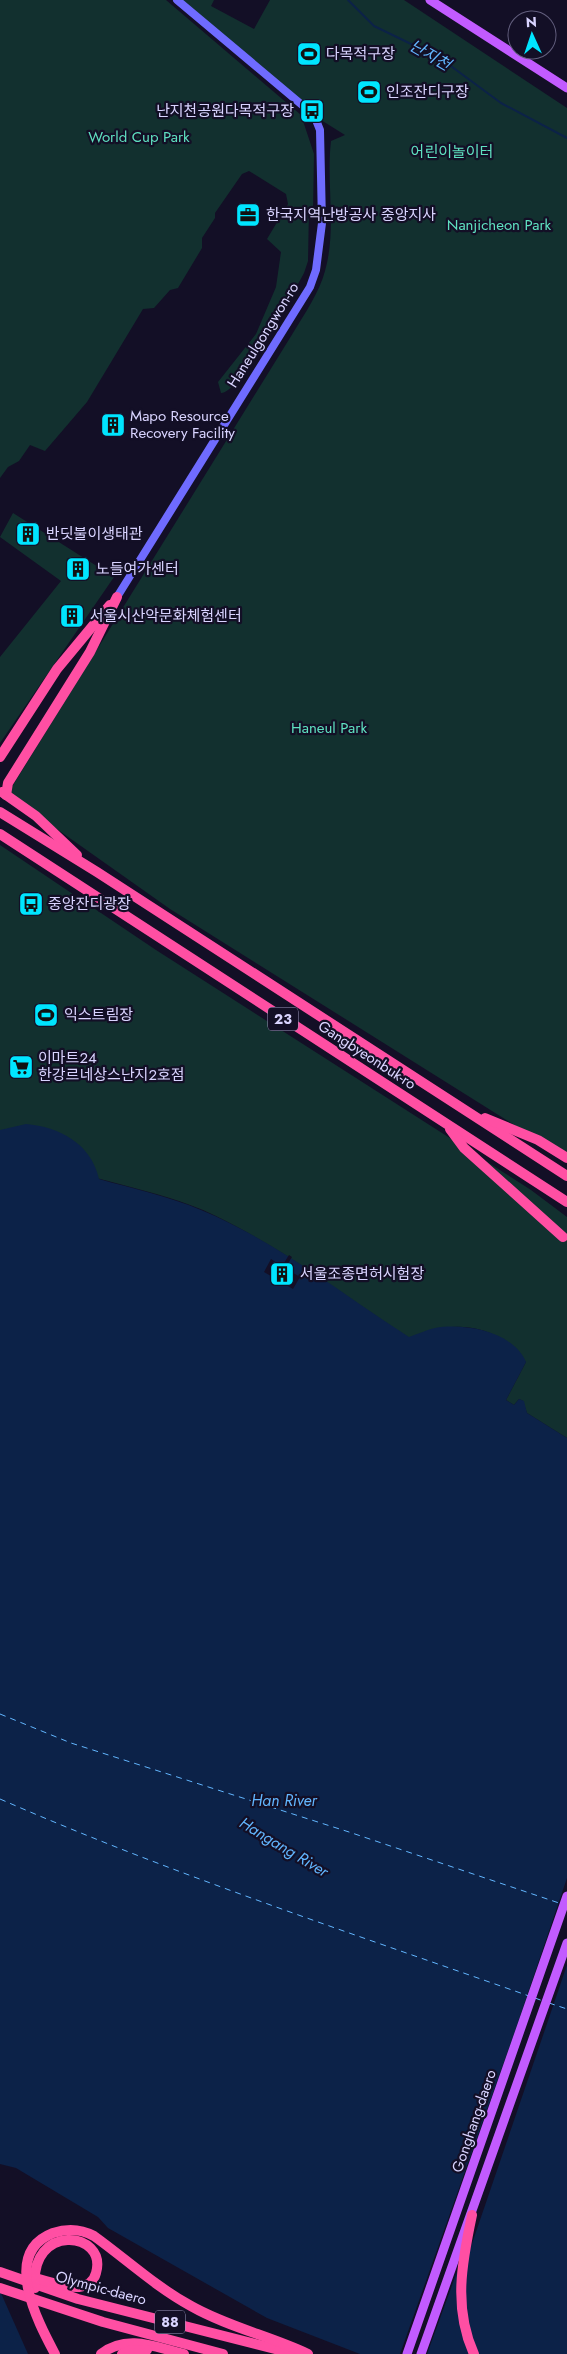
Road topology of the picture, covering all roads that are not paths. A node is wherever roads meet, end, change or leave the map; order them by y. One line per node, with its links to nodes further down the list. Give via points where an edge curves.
1 (176, 0): 4 (street, Haneulgongwon-ro, via 314,115 320,130 322,223 316,270 310,287)
2 (430, 0): 3 (main road)
3 (567, 88)
4 (117, 597): 5 (highway); 6 (highway)
5 (78, 641): 6 (highway); 7 (highway)
6 (92, 649): 8 (highway)
7 (0, 757)
8 (3, 793): 11 (highway, via 36,816)
9 (0, 812): 11 (highway, Gangbyeonbuk-ro / 23)
10 (0, 834): 13 (highway, Gangbyeonbuk-ro / 23)
11 (96, 872): 12 (highway, Gangbyeonbuk-ro / 23)
12 (458, 1106): 14 (highway, via 538,1140); 15 (highway, Gangbyeonbuk-ro / 23)
13 (447, 1124): 16 (highway, Gangbyeonbuk-ro / 23); 17 (highway, via 464,1148)
14 (567, 1158)
15 (567, 1176)
16 (567, 1202)
17 (563, 1237)
18 (567, 1896): 33 (main road, Gonghang-daero)
19 (567, 1943): 20 (main road, Gonghang-daero)
20 (472, 2215): 34 (main road, Gonghang-daero); 35 (highway, via 461,2267 464,2323)
21 (0, 2271): 22 (highway)
22 (46, 2284): 25 (highway, via 88,2284 95,2279 97,2271 95,2253 78,2241 59,2241 46,2249 36,2264 36,2292 45,2320); 31 (highway, Olympic-daero / 88, via 78,2299)
23 (0, 2288): 30 (highway, Olympic-daero / 88, via 103,2322)
24 (56, 2354): 32 (highway, via 35,2311 26,2284 26,2270 36,2245 48,2235 73,2229 94,2236 189,2306 236,2328 283,2342)
25 (62, 2354)
26 (101, 2354): 29 (highway, via 115,2345 128,2342)
27 (122, 2354): 28 (highway, via 141,2349)
28 (165, 2354)
29 (184, 2354)
30 (224, 2354)
31 (295, 2354)
32 (308, 2354)
33 (407, 2354)
34 (421, 2354)
35 (474, 2354)

